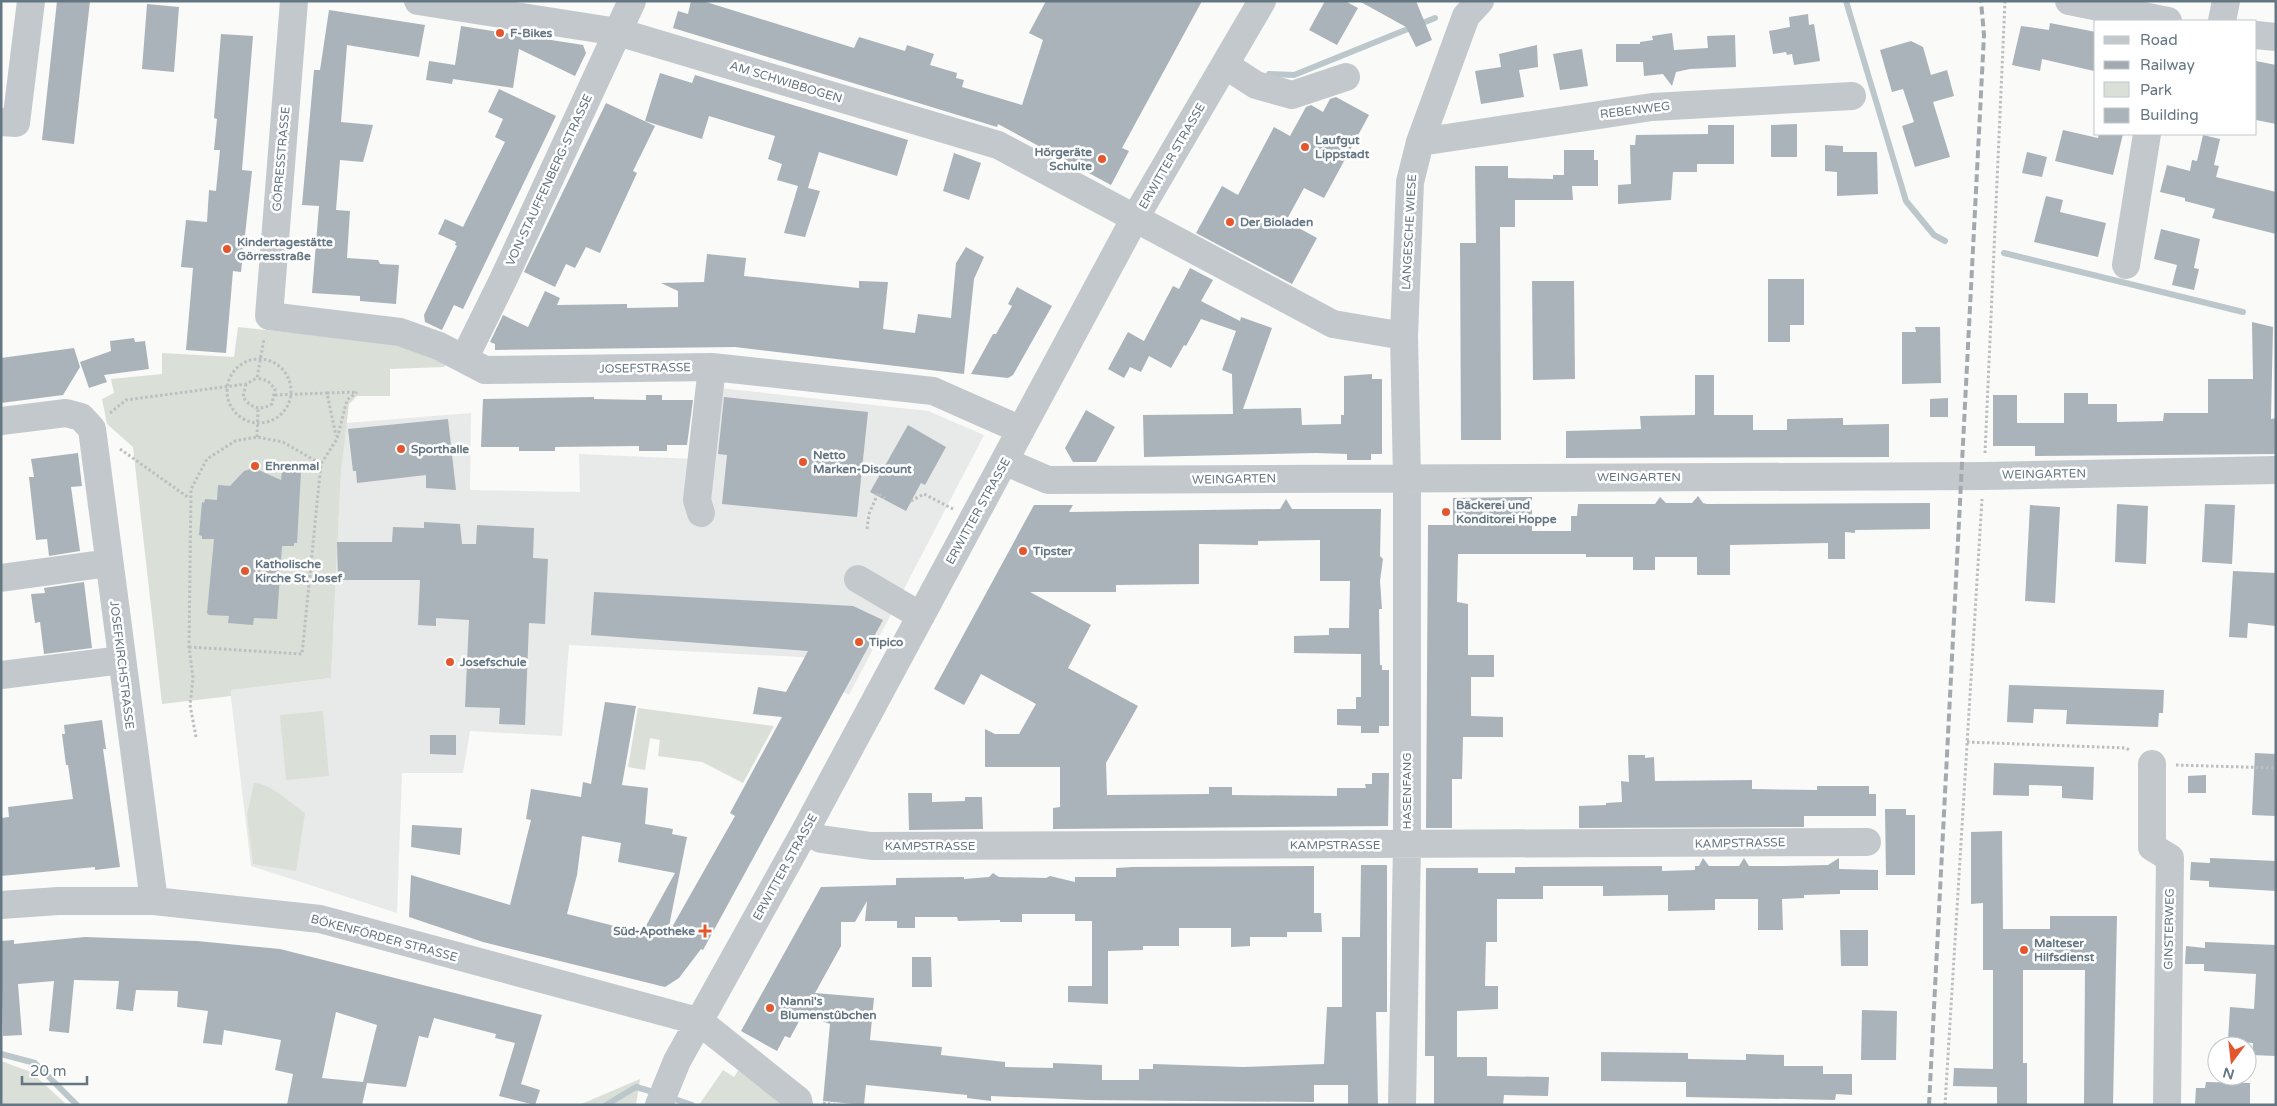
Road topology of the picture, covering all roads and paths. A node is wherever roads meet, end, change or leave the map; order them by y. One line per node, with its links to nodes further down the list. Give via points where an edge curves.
1 (31, 1): 18 (street, via 16,123)
2 (294, 1): 23 (street, GÖRRESSTRASSE)
3 (418, 1): 12 (street, AM SCHWIBBOGEN)
4 (632, 1): 12 (street, VON-STAUFFENBERG-STRASSE)
5 (1262, 1): 15 (street, ERWITTER STRASSE)
6 (1480, 1): 20 (street, LANGESCHE WIESE, via 1466,16)
7 (2005, 1): 44 (path)
8 (2069, 1): 10 (street)
9 (2226, 1): 11 (street)
10 (2161, 20)
11 (2222, 20)
12 (618, 32): 21 (street, AM SCHWIBBOGEN, via 998,145); 25 (street, VON-STAUFFENBERG-STRASSE)
13 (2257, 35): 14 (street)
14 (2276, 37)
15 (1225, 65): 16 (street, via 1256,85 1292,95); 21 (street, ERWITTER STRASSE)
16 (1346, 78)
17 (1852, 96): 20 (street, REBENWEG, via 1652,106)
18 (1, 122)
19 (2147, 135): 22 (street)
20 (1420, 142): 24 (street, LANGESCHE WIESE, via 1410,182)
21 (1135, 218): 24 (street, AM SCHWIBBOGEN, via 1333,324); 38 (street, ERWITTER STRASSE)
22 (2126, 265)
23 (269, 316): 25 (street, JOSEFSTRASSE, via 400,332); 26 (path)
24 (1404, 336): 45 (street, LANGESCHE WIESE)
25 (465, 357): 27 (street, JOSEFSTRASSE, via 485,370)
26 (260, 359): 28 (path); 30 (path, via 238,366); 33 (path, via 278,364 285,372)
27 (712, 367): 38 (street, JOSEFSTRASSE, via 933,391); 49 (street, via 697,500)
28 (257, 378): 29 (path); 32 (path, via 273,385)
29 (246, 384): 30 (path); 34 (path, via 243,397)
30 (227, 387): 36 (path, via 229,405 235,414); 37 (path, via 126,400)
31 (327, 393): 33 (path); 40 (path); 40 (path, via 357,392 347,400)
32 (275, 395): 33 (path); 34 (path, via 272,404)
33 (291, 395): 36 (path, via 283,412 275,419)
34 (258, 409): 36 (path)
35 (1, 421): 37 (street, via 66,413 81,417)
36 (257, 423): 39 (path)
37 (92, 429): 46 (path); 52 (street, JOSEFKIRCHSTRASSE)
38 (1021, 430): 41 (street, ERWITTER STRASSE)
39 (257, 437): 42 (path, via 283,442); 46 (path, via 235,441 207,459 200,468)
40 (337, 439): 42 (path)
41 (1006, 462): 45 (street, WEINGARTEN, via 1048,480); 50 (street, ERWITTER STRASSE)
42 (321, 464): 56 (path, via 302,654)
43 (2276, 470): 44 (street, WEINGARTEN)
44 (1984, 476): 45 (street, WEINGARTEN); 60 (path)
45 (1407, 478): 65 (street, HASENFANG)
46 (189, 498): 56 (path)
47 (885, 498): 51 (path, via 878,494 869,514)
48 (911, 501): 50 (path, via 924,494)
49 (701, 513)
50 (973, 520): 55 (street, ERWITTER STRASSE)
51 (867, 529)
52 (109, 563): 53 (street); 57 (street, JOSEFKIRCHSTRASSE)
53 (1, 578)
54 (858, 579): 55 (street)
55 (921, 616): 63 (street, ERWITTER STRASSE)
56 (189, 647): 59 (path, via 194,678 190,705)
57 (122, 660): 58 (street); 66 (street, JOSEFKIRCHSTRASSE)
58 (1, 675)
59 (196, 737)
60 (1967, 742): 61 (path, via 2126,748); 72 (path)
61 (2152, 764): 62 (path); 73 (street, GINSTERWEG, via 2152,847 2170,858)
62 (2276, 768)
63 (805, 831): 65 (street, KAMPSTRASSE, via 821,838 871,846); 68 (street, ERWITTER STRASSE)
64 (1867, 842): 65 (street, KAMPSTRASSE)
65 (1407, 845): 71 (street, HASENFANG)
66 (154, 901): 67 (street, BÖKENFÖRDER STRASSE, via 58,900); 68 (street, BÖKENFÖRDER STRASSE, via 320,919)
67 (1, 905)
68 (699, 1024): 69 (street, ERWITTER STRASSE, via 677,1061); 70 (street, BÖKENFÖRDER STRASSE, via 798,1100)
69 (660, 1102)
70 (799, 1105)
71 (1402, 1105)
72 (1945, 1105)
73 (2166, 1105)

